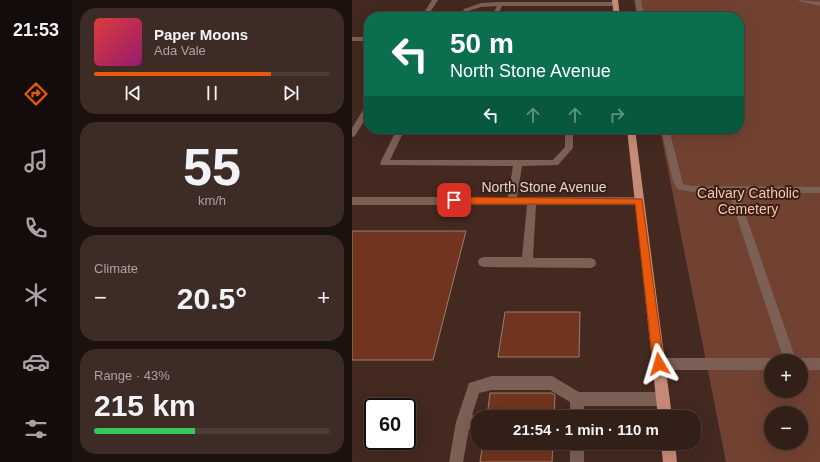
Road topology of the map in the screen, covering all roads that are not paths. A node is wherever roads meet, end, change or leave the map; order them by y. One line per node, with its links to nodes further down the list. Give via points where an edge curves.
1 (435, 0): 7 (street)
2 (638, 0): 12 (street)
3 (801, 0): 5 (street)
4 (616, 2): 6 (street); 11 (main road)
5 (819, 5)
6 (499, 6): 8 (street, via 481,5); 9 (street); 10 (street)
7 (427, 12)
8 (465, 12)
9 (496, 12)
10 (504, 12)
11 (617, 12)
12 (640, 12)
13 (352, 39): 14 (street)
14 (364, 39)
15 (364, 115): 16 (street)
16 (352, 134)
17 (398, 134): 21 (street, via 384,163)
18 (569, 134): 21 (street, via 569,148 555,163)
19 (632, 134): 27 (main road)
20 (667, 134): 22 (street, via 680,187 692,190)
21 (518, 164): 24 (street)
22 (733, 190): 23 (street); 31 (street)
23 (820, 190)
24 (512, 200): 25 (street, North Stone Avenue); 26 (street, North Stone Avenue)
25 (352, 201)
26 (532, 201): 27 (street, North Stone Avenue); 29 (street)
27 (639, 201): 32 (main road)
28 (483, 262): 29 (street)
29 (527, 262): 30 (street)
30 (591, 263)
31 (788, 354)
32 (659, 364): 33 (street); 37 (main road)
33 (764, 364)
34 (808, 364): 35 (street)
35 (820, 364)
36 (577, 399): 37 (street); 38 (street); 40 (street, via 552,383 492,383 474,388)
37 (663, 399): 39 (main road)
38 (577, 410)
39 (664, 410)
40 (463, 422): 41 (street); 44 (street)
41 (471, 422)
42 (577, 450): 45 (street)
43 (669, 450): 46 (main road)
44 (456, 462)
45 (577, 462)
46 (670, 462)

